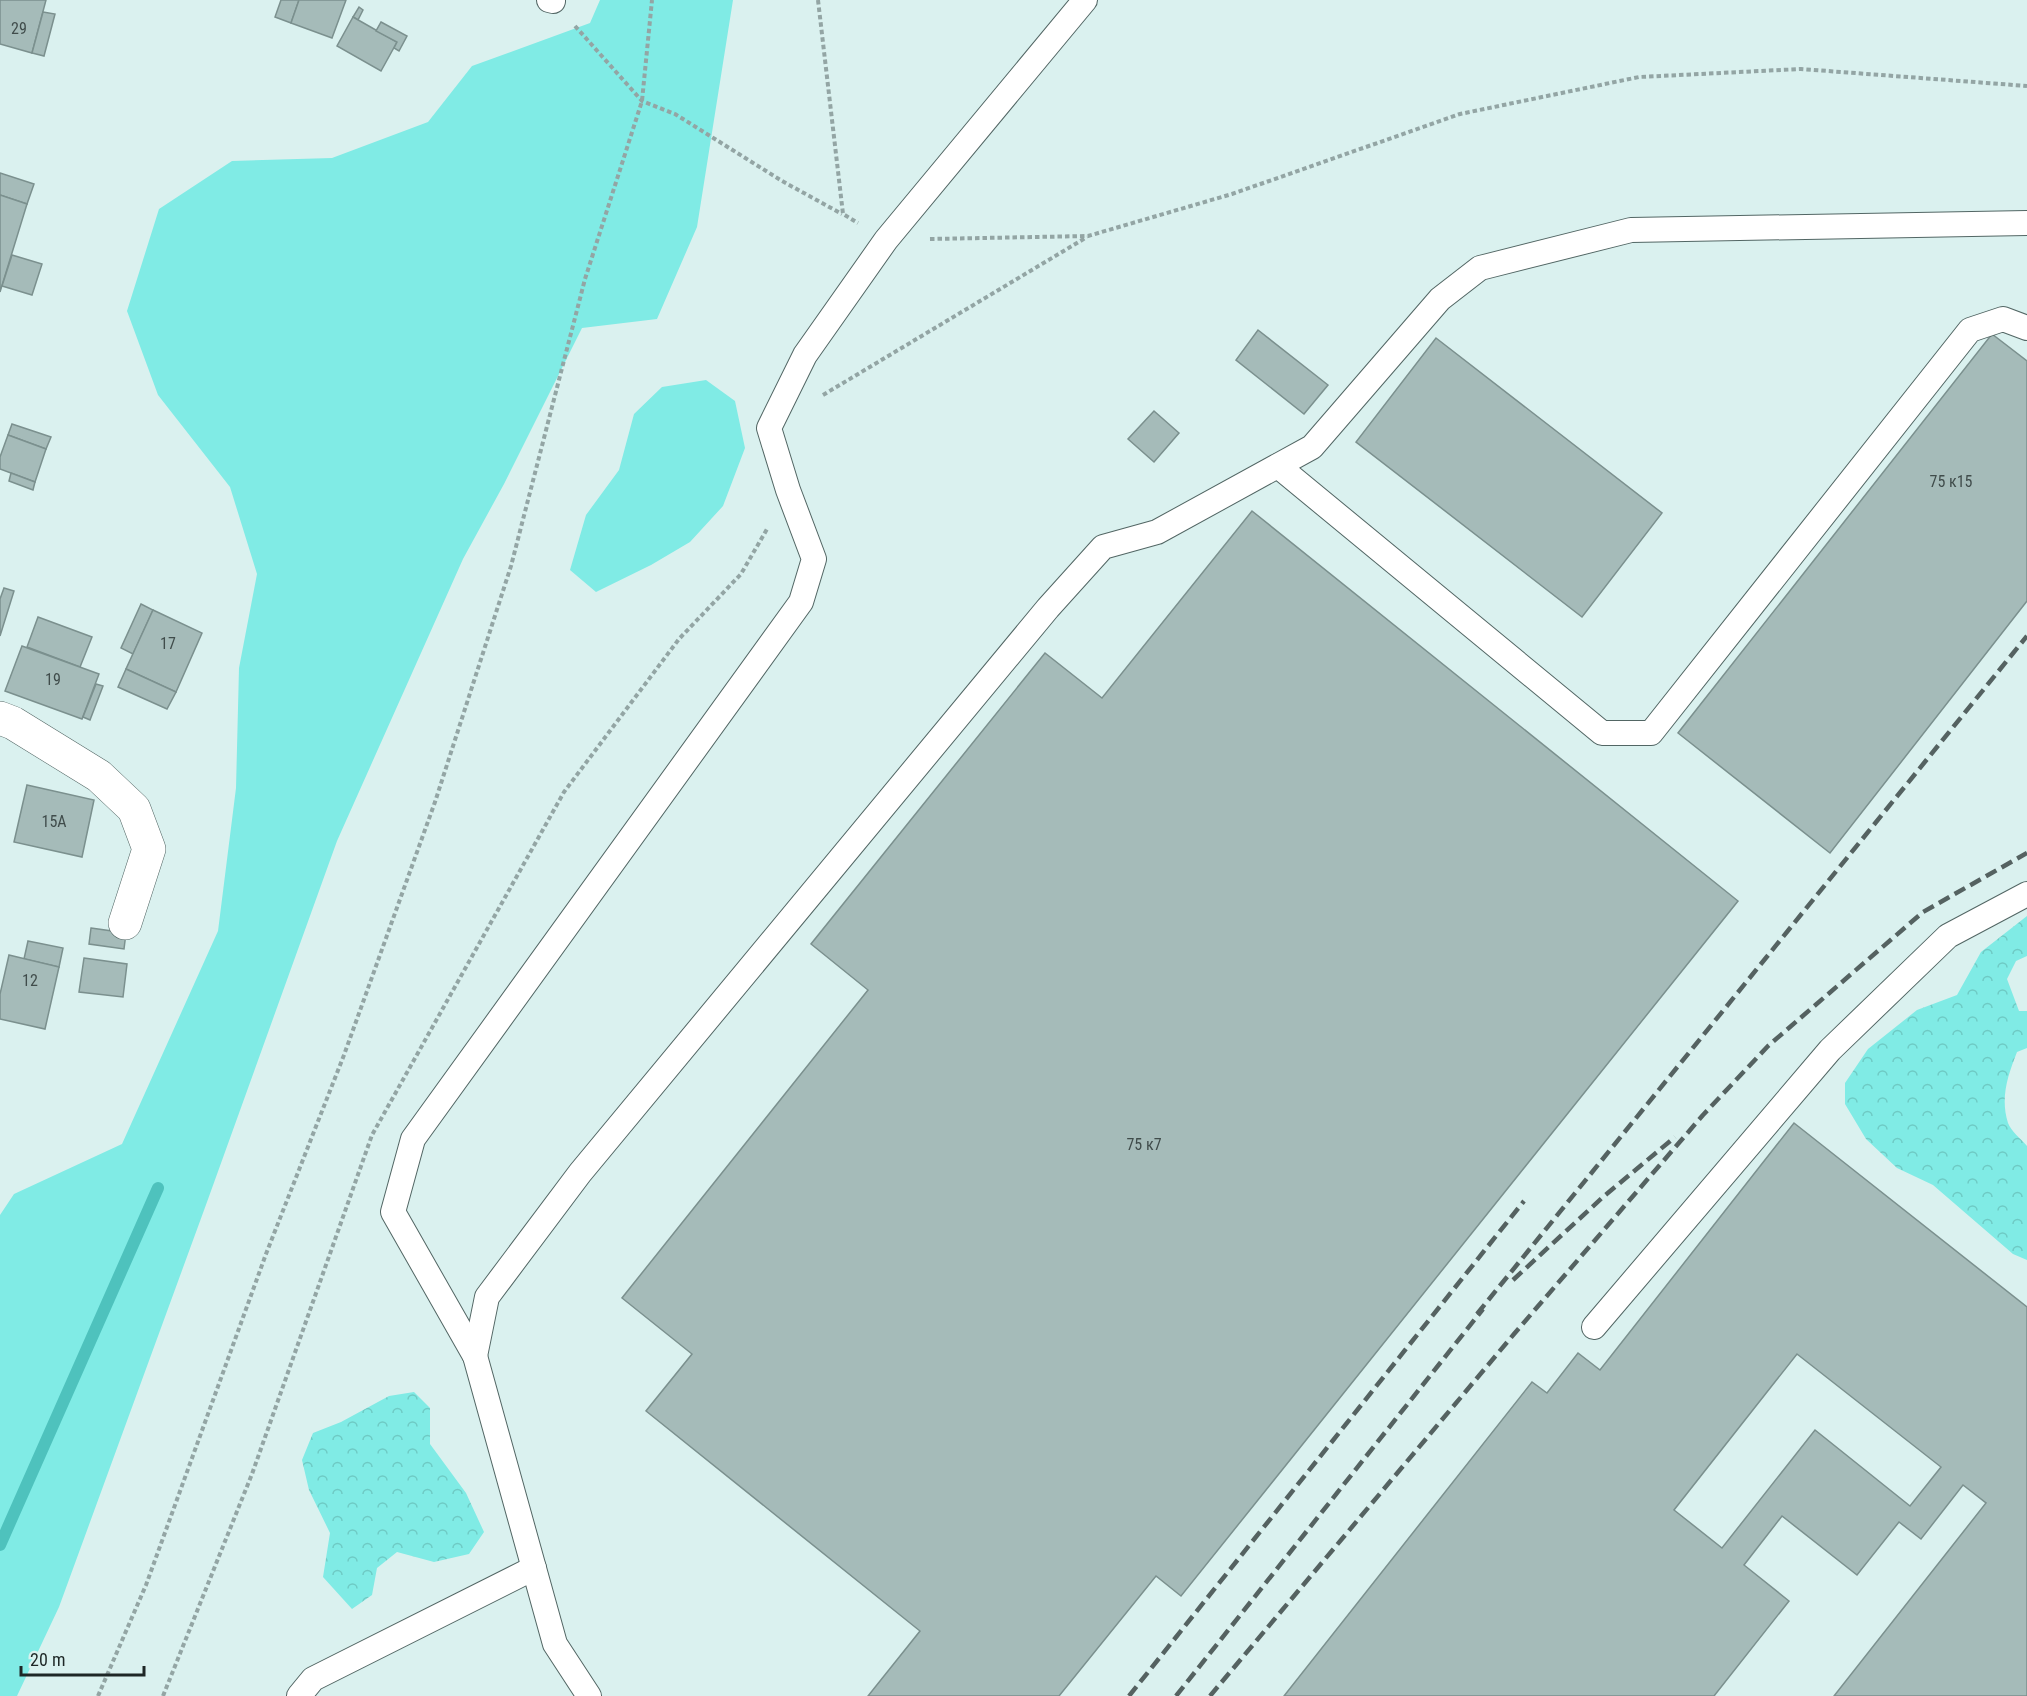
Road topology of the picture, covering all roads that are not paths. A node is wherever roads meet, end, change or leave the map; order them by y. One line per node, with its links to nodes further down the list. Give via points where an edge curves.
1 (1085, 0): 9 (lane, via 886,240 805,355 769,428 814,559 801,602 413,1139 393,1212)
2 (2027, 223): 4 (lane, via 1631,230 1480,268 1440,299 1312,447)
3 (2027, 328): 4 (lane, via 2003,319 1970,330 1651,733 1602,733)
4 (1278, 466): 9 (lane, via 1157,532 1103,547 1047,608 580,1173 487,1297)
5 (0, 718): 7 (street, via 99,776 134,809 149,849)
6 (2027, 894): 8 (lane, via 1948,936 1830,1050)
7 (125, 923)
8 (1594, 1327)
9 (475, 1356): 10 (lane)
10 (534, 1568): 11 (lane, via 313,1679); 12 (lane, via 555,1644)
11 (299, 1696)
12 (589, 1696)

